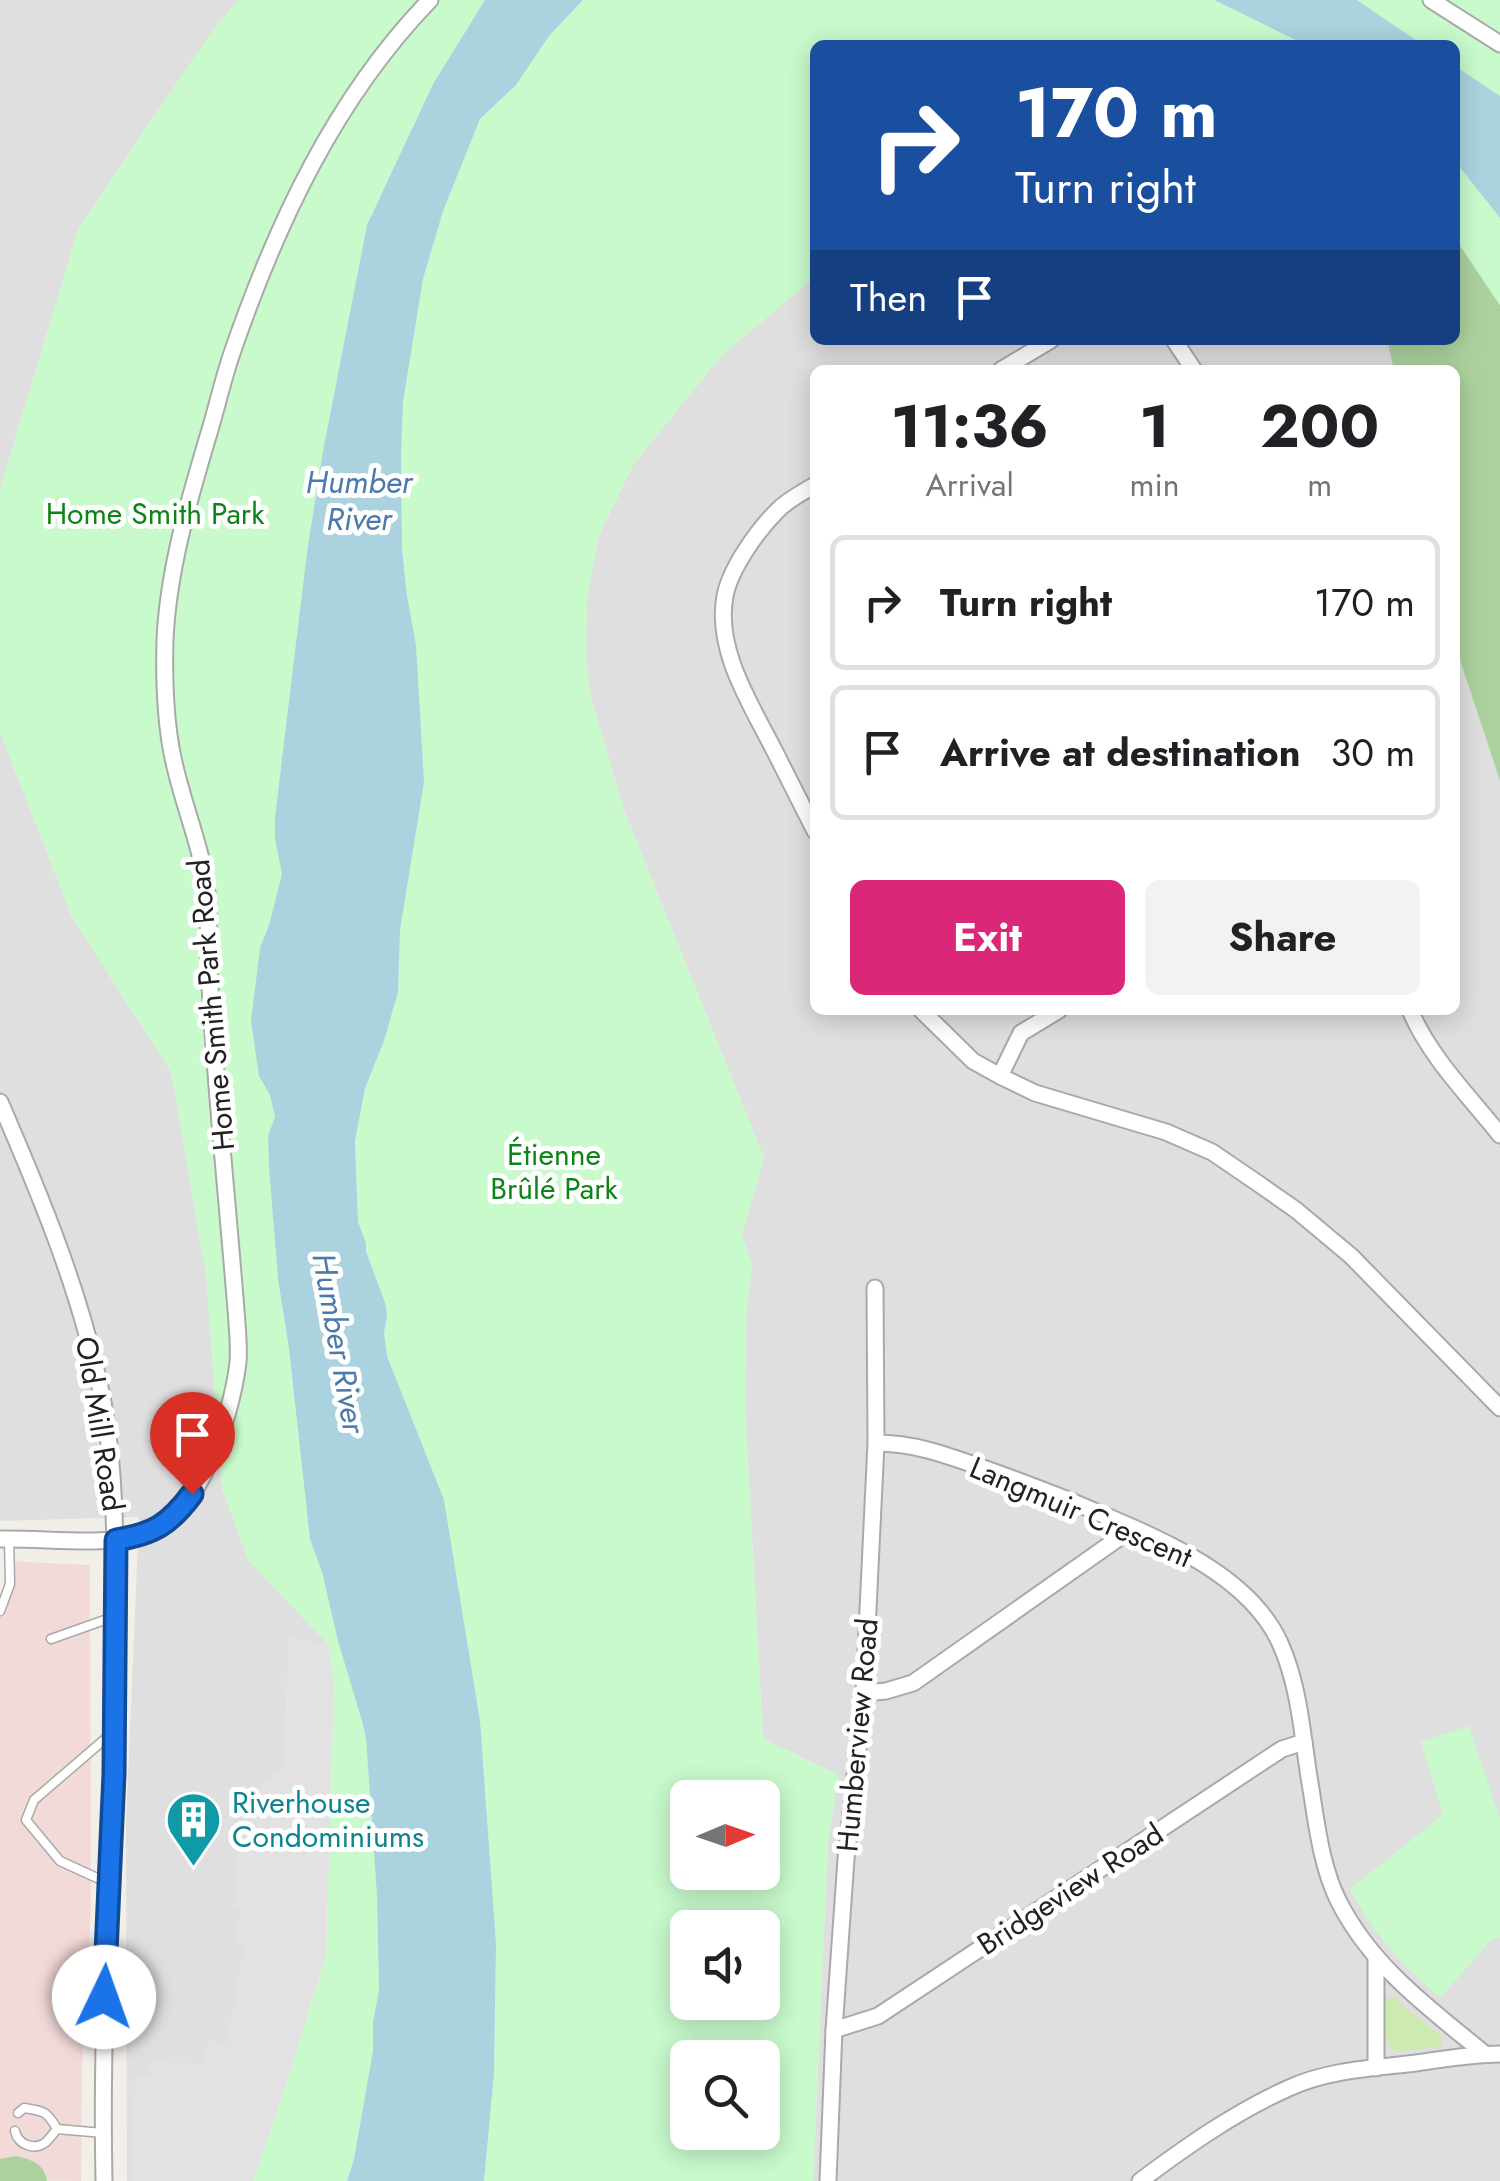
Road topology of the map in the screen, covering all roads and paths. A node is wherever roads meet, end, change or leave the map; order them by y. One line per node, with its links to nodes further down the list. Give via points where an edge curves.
1 (430, 0): 19 (street, Home Smith Park Road, via 350,100 262,272 230,357 170,591 166,710 207,894 238,1358 231,1402 192,1494 155,1530)
2 (1431, 0): 3 (street)
3 (1500, 44)
4 (1043, 345): 5 (street)
5 (1009, 365)
6 (810, 488): 7 (street, via 776,512 742,558 729,579 724,623 737,674)
7 (810, 817)
8 (925, 1015): 11 (street)
9 (1051, 1015): 11 (street, via 1021,1033)
10 (1412, 1015): 13 (street)
11 (1000, 1076): 15 (street, via 1212,1152 1350,1256)
12 (0, 1102): 19 (street, Old Mill Road, via 86,1330 103,1404)
13 (1500, 1134)
14 (875, 1288): 16 (street, Humberview Road)
15 (1500, 1408)
16 (876, 1443): 17 (street, Langmuir Crescent, via 926,1448); 23 (street, Humberview Road)
17 (1133, 1528): 23 (street, via 913,1683); 25 (street, Langmuir Crescent, via 1217,1573 1264,1616 1290,1670)
18 (5, 1539): 19 (street, Home Smith Park Road); 20 (lane, via 10,1584)
19 (116, 1540): 21 (street, Old Mill Road)
20 (0, 1611)
21 (115, 1616): 22 (lane); 24 (street, Old Mill Road)
22 (51, 1639)
23 (864, 1693): 28 (street, Humberview Road)
24 (115, 1730): 26 (street, Old Mill Road); 26 (lane, via 34,1800 26,1820 60,1862)
25 (1304, 1742): 27 (street, Langmuir Crescent, via 1332,1886); 28 (street, Bridgeview Road, via 1282,1749 878,2016)
26 (110, 1884): 34 (street, Old Mill Road)
27 (1376, 1959): 29 (street, Langmuir Crescent, via 1420,2002); 30 (street)
28 (834, 2030): 36 (street, Humberview Road)
29 (1493, 2054): 30 (street)
30 (1376, 2068): 37 (street, via 1292,2086)
31 (18, 2113): 32 (lane, via 40,2110)
32 (57, 2130): 33 (lane, via 37,2147 22,2143); 34 (lane)
33 (15, 2131)
34 (103, 2133): 35 (street, Old Mill Road)
35 (104, 2181)
36 (828, 2181)
37 (1140, 2181)

